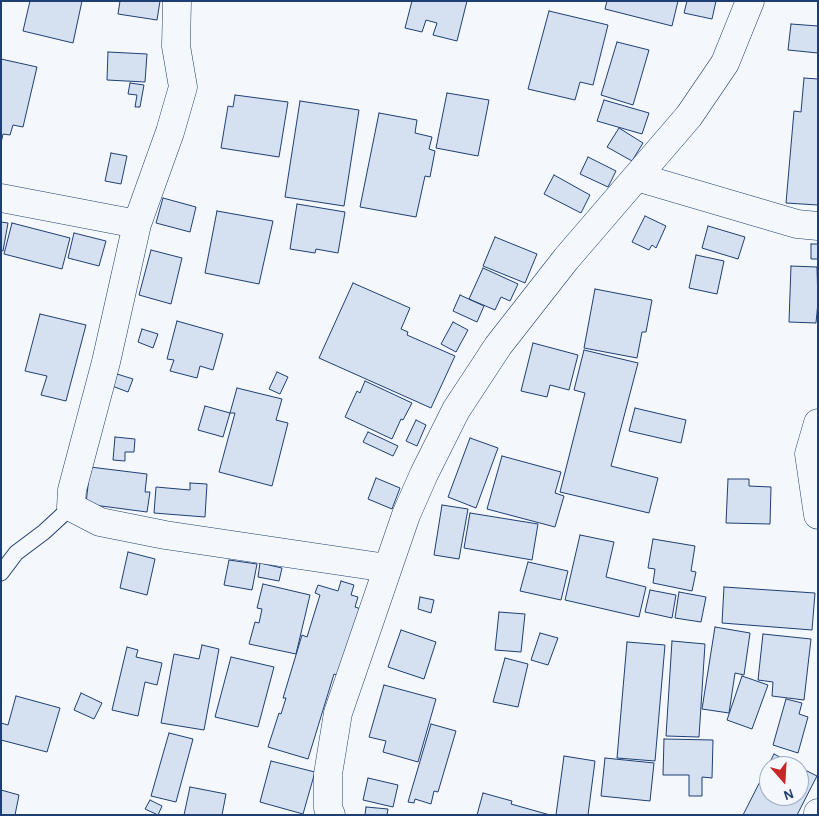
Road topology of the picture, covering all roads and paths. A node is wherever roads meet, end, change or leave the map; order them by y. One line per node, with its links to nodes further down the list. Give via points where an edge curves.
1 (177, 1): 5 (street, via 176,46 182,87 170,132)
2 (750, 1): 3 (street, via 725,63 689,116)
3 (637, 178): 6 (street, via 797,224); 10 (street, via 537,295 498,346 456,410 406,515)
4 (1, 198): 5 (street)
5 (137, 224): 8 (street, via 106,362 72,490)
6 (818, 226)
7 (818, 423): 9 (street, via 809,454)
8 (71, 507): 10 (street, via 100,522 165,536); 11 (lane, via 16,553)
9 (818, 515)
10 (387, 568): 12 (street, via 338,713 328,774)
11 (1, 573)
12 (331, 815)

